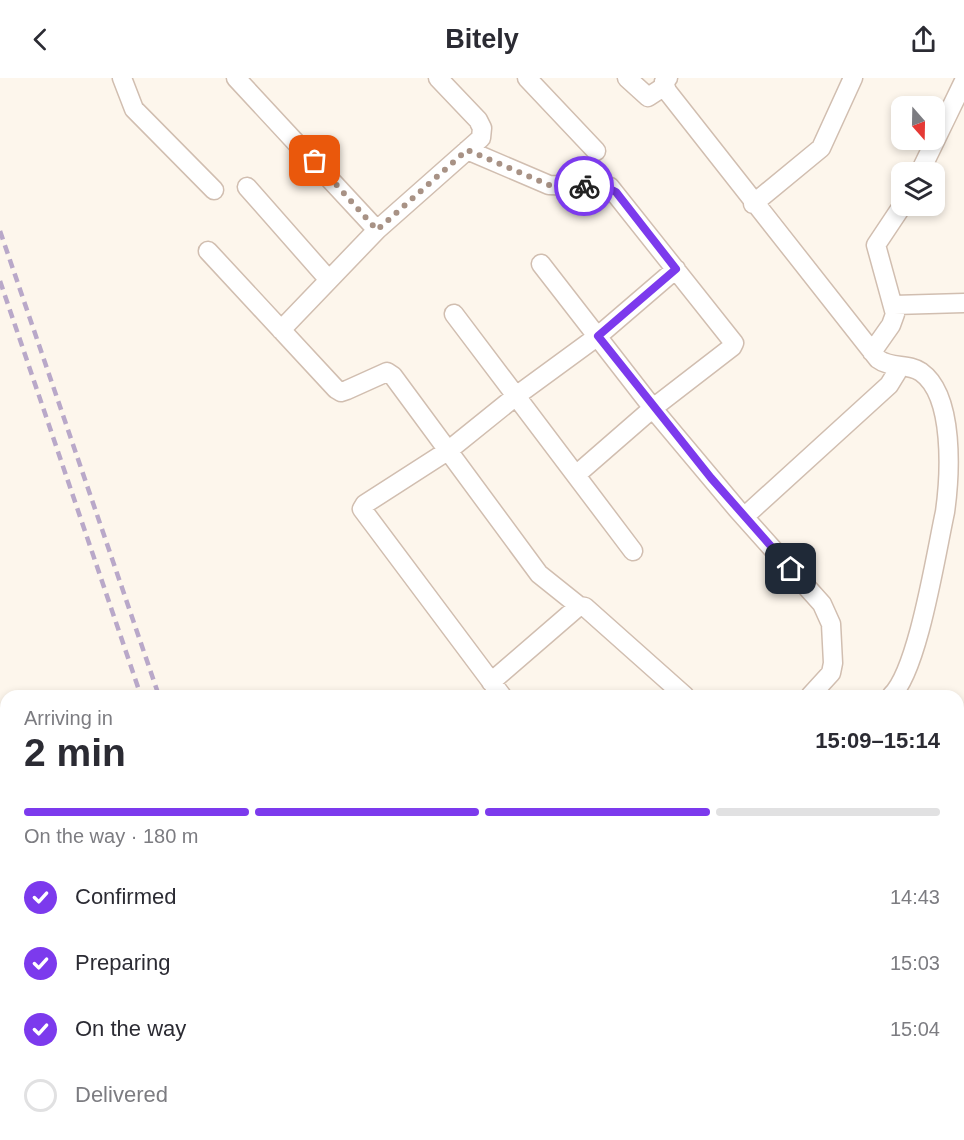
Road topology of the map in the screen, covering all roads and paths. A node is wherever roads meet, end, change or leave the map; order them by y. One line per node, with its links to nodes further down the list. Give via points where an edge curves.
1 (122, 78): 13 (street, via 134,109)
2 (236, 78): 16 (street)
3 (438, 78): 9 (street, via 482,128 481,138)
4 (527, 78): 10 (street)
5 (627, 78): 8 (street, via 648,97)
6 (854, 78): 14 (street, via 821,148)
7 (964, 81): 11 (street)
8 (666, 82): 14 (street)
9 (467, 150): 16 (street); 19 (street, via 549,185 610,187)
10 (596, 151)
11 (925, 162)
12 (247, 187): 20 (street)
13 (214, 190)
14 (753, 204): 26 (street)
15 (895, 216): 22 (street, via 876,245)
16 (377, 230): 20 (street)
17 (208, 251): 24 (street)
18 (541, 264): 25 (street)
19 (676, 269): 25 (street); 29 (street, via 734,343)
20 (329, 280): 24 (street)
21 (964, 303): 22 (street)
22 (894, 305): 26 (street, via 891,326)
23 (454, 314): 28 (street)
24 (281, 330): 30 (street, via 341,392 380,374 387,372 393,376)
25 (598, 336): 28 (street); 29 (street)
26 (872, 352): 27 (street, via 884,364)
27 (894, 366): 32 (street, via 897,372 889,385); 38 (street, via 918,369 925,374 943,405 948,495 910,666)
28 (516, 396): 30 (street); 31 (street)
29 (653, 408): 31 (street); 32 (street)
30 (449, 450): 34 (street, via 538,574); 35 (street, via 362,509)
31 (576, 475): 33 (street)
32 (744, 517): 37 (street, via 827,613 831,624 831,673)
33 (633, 551)
34 (579, 606): 35 (street); 36 (street, via 585,607)
35 (496, 689)
36 (678, 690)
37 (815, 690)
38 (897, 690)

